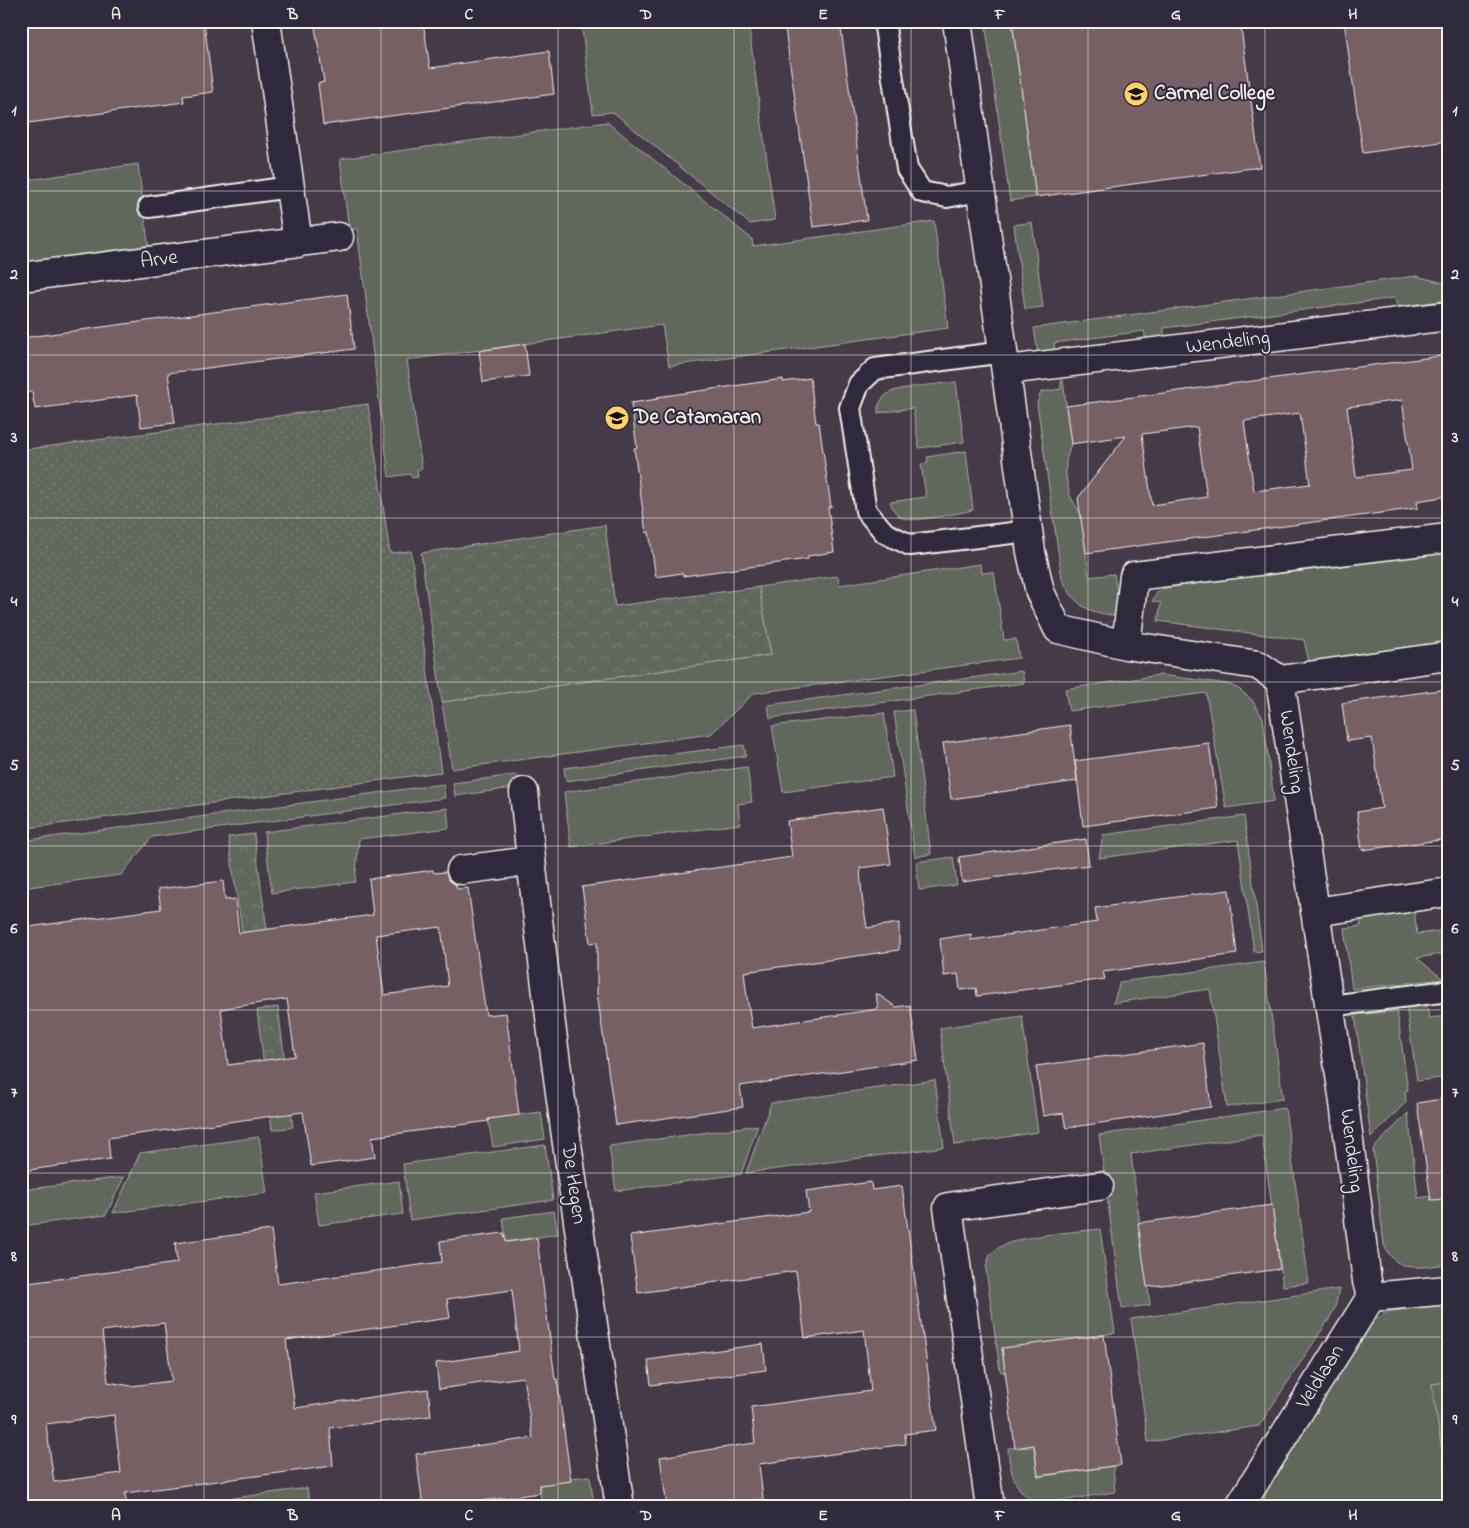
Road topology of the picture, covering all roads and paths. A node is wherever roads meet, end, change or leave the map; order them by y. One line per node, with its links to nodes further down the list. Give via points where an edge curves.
1 (266, 21): 4 (street)
2 (884, 21): 5 (lane, via 907,169 922,192 946,198)
3 (957, 21): 5 (street, Wendeling)
4 (290, 187): 6 (lane); 8 (street)
5 (980, 191): 11 (street, Wendeling)
6 (149, 206)
7 (340, 237): 8 (street, Arve)
8 (298, 243): 9 (street, Arve)
9 (21, 277)
10 (1448, 316): 11 (street, Wendeling)
11 (1006, 361): 12 (street, Wendeling); 12 (lane, via 875,369 859,384 850,408 866,511 885,533 910,545)
12 (1029, 530): 14 (street, Wendeling, via 1040,592 1058,629)
13 (1448, 538): 14 (street, via 1134,576)
14 (1126, 645): 16 (street, Wendeling, via 1258,665)
15 (1448, 656): 16 (street, Wendeling)
16 (1280, 680): 21 (street, Wendeling)
17 (524, 792): 18 (street, De Hegen)
18 (531, 861): 19 (street); 28 (street, De Hegen, via 575,1203)
19 (461, 870)
20 (1448, 892): 21 (street)
21 (1315, 912): 23 (street, Wendeling)
22 (1448, 991): 23 (lane)
23 (1330, 1006): 26 (street, Wendeling)
24 (1100, 1186): 29 (street, via 948,1207)
25 (1448, 1290): 26 (street)
26 (1371, 1297): 27 (street, Veldlaan)
27 (1234, 1506)
28 (620, 1507)
29 (990, 1507)

